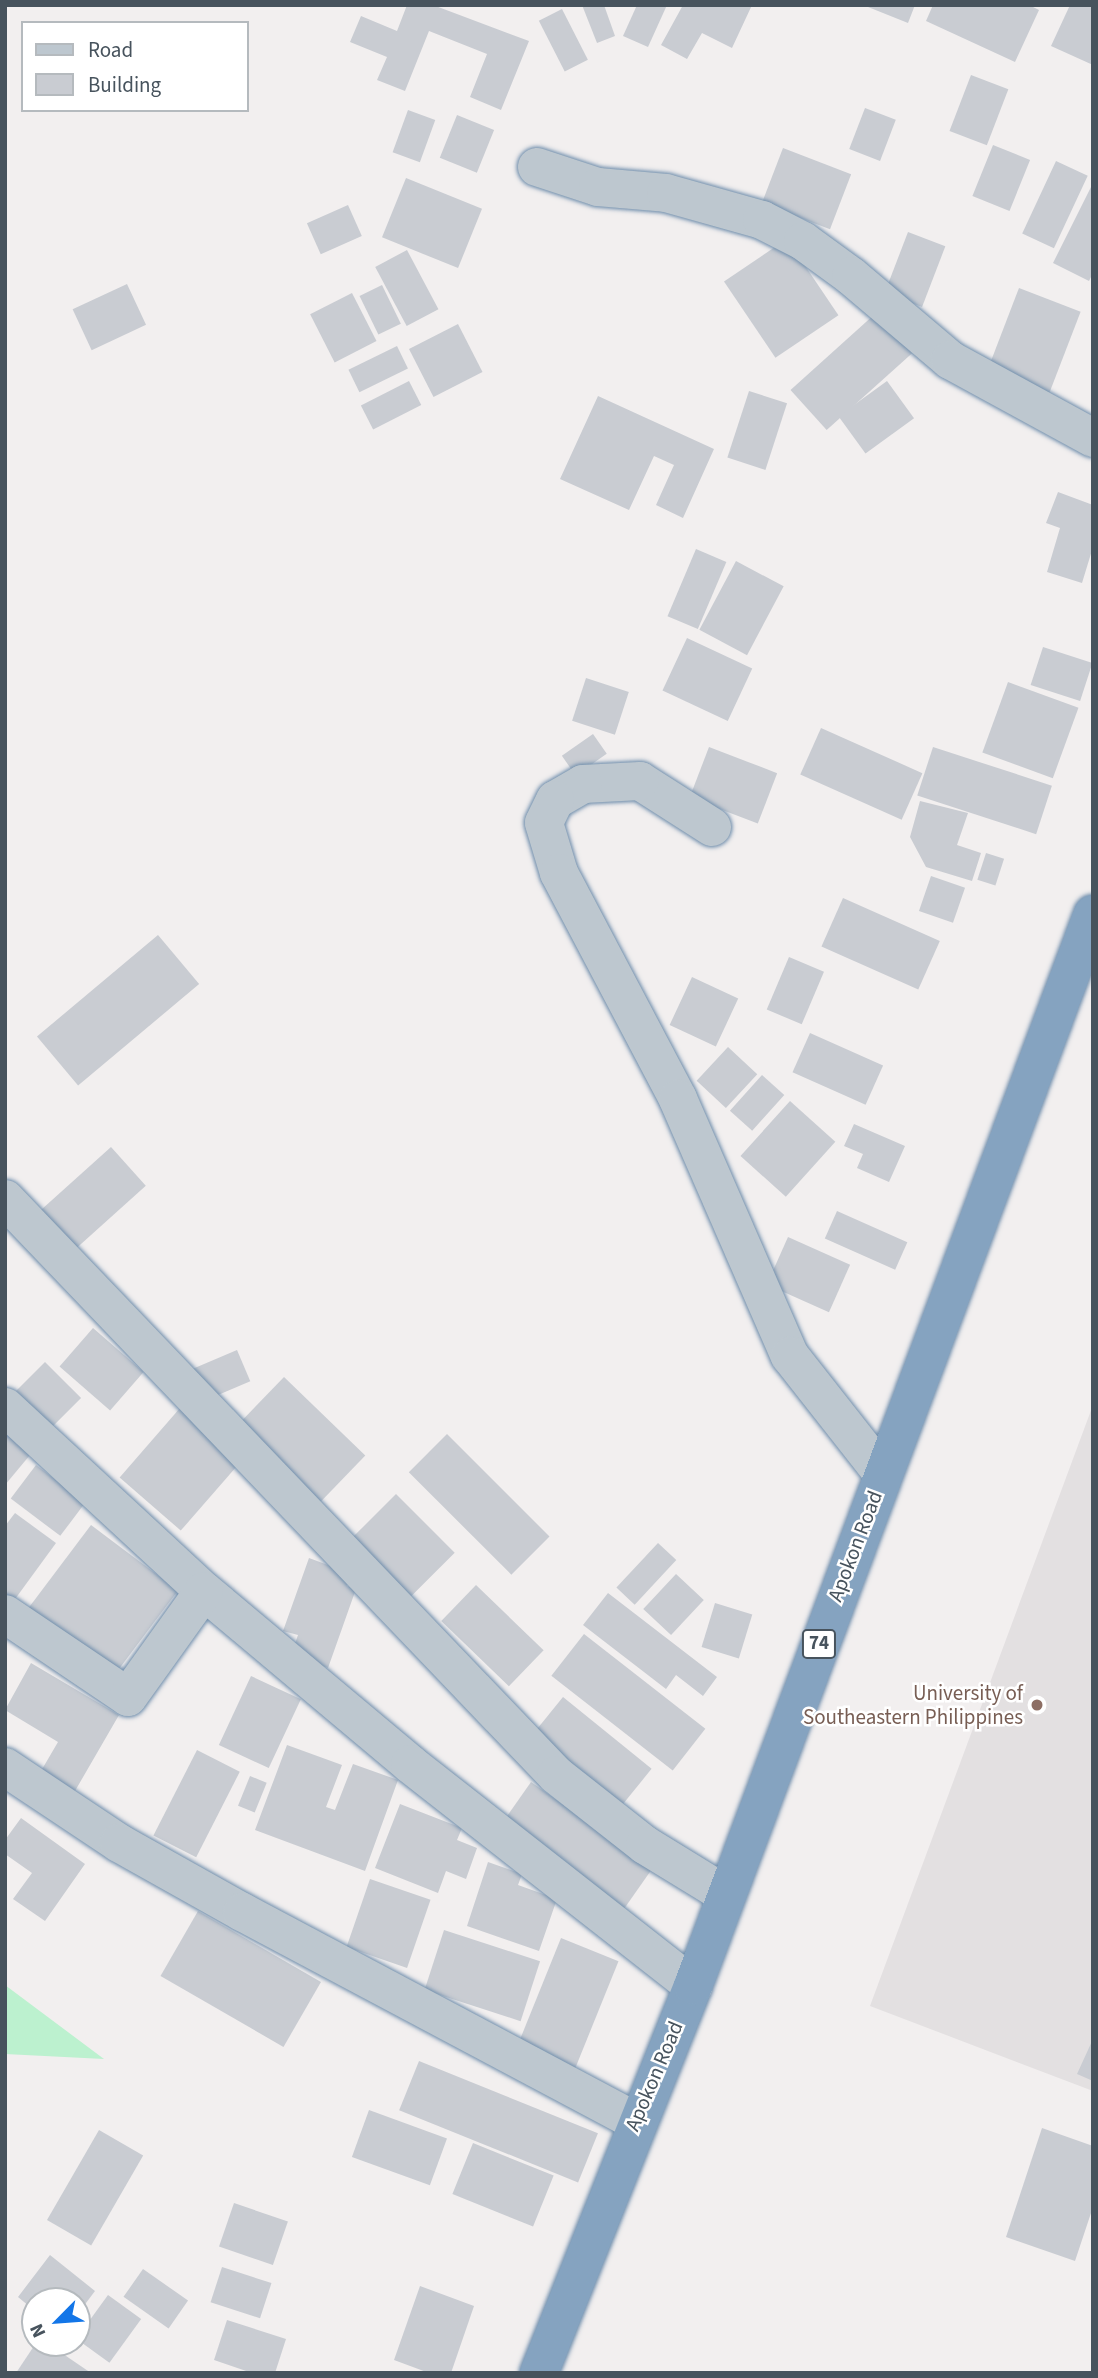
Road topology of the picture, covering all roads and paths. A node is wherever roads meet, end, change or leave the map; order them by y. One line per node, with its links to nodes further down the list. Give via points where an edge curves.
1 (537, 167): 2 (street, via 598,187 666,193 762,220 803,241 851,276 950,360)
2 (1093, 438)
3 (712, 827): 7 (street, via 640,781 583,784 555,800 544,823 558,873 678,1100 790,1356)
4 (1093, 914): 7 (highway, Apokon Road / 74)
5 (5, 1199): 11 (street, via 556,1775 645,1845)
6 (5, 1407): 8 (street)
7 (883, 1474): 11 (highway, Apokon Road / 74)
8 (204, 1591): 9 (street, via 128,1697); 12 (street, via 410,1764)
9 (5, 1614)
10 (5, 1767): 13 (street, via 208,1893)
11 (725, 1895): 12 (highway, Apokon Road / 74)
12 (692, 1986): 13 (highway, Apokon Road / 74)
13 (635, 2122): 14 (highway, Apokon Road / 74)
14 (539, 2373)

